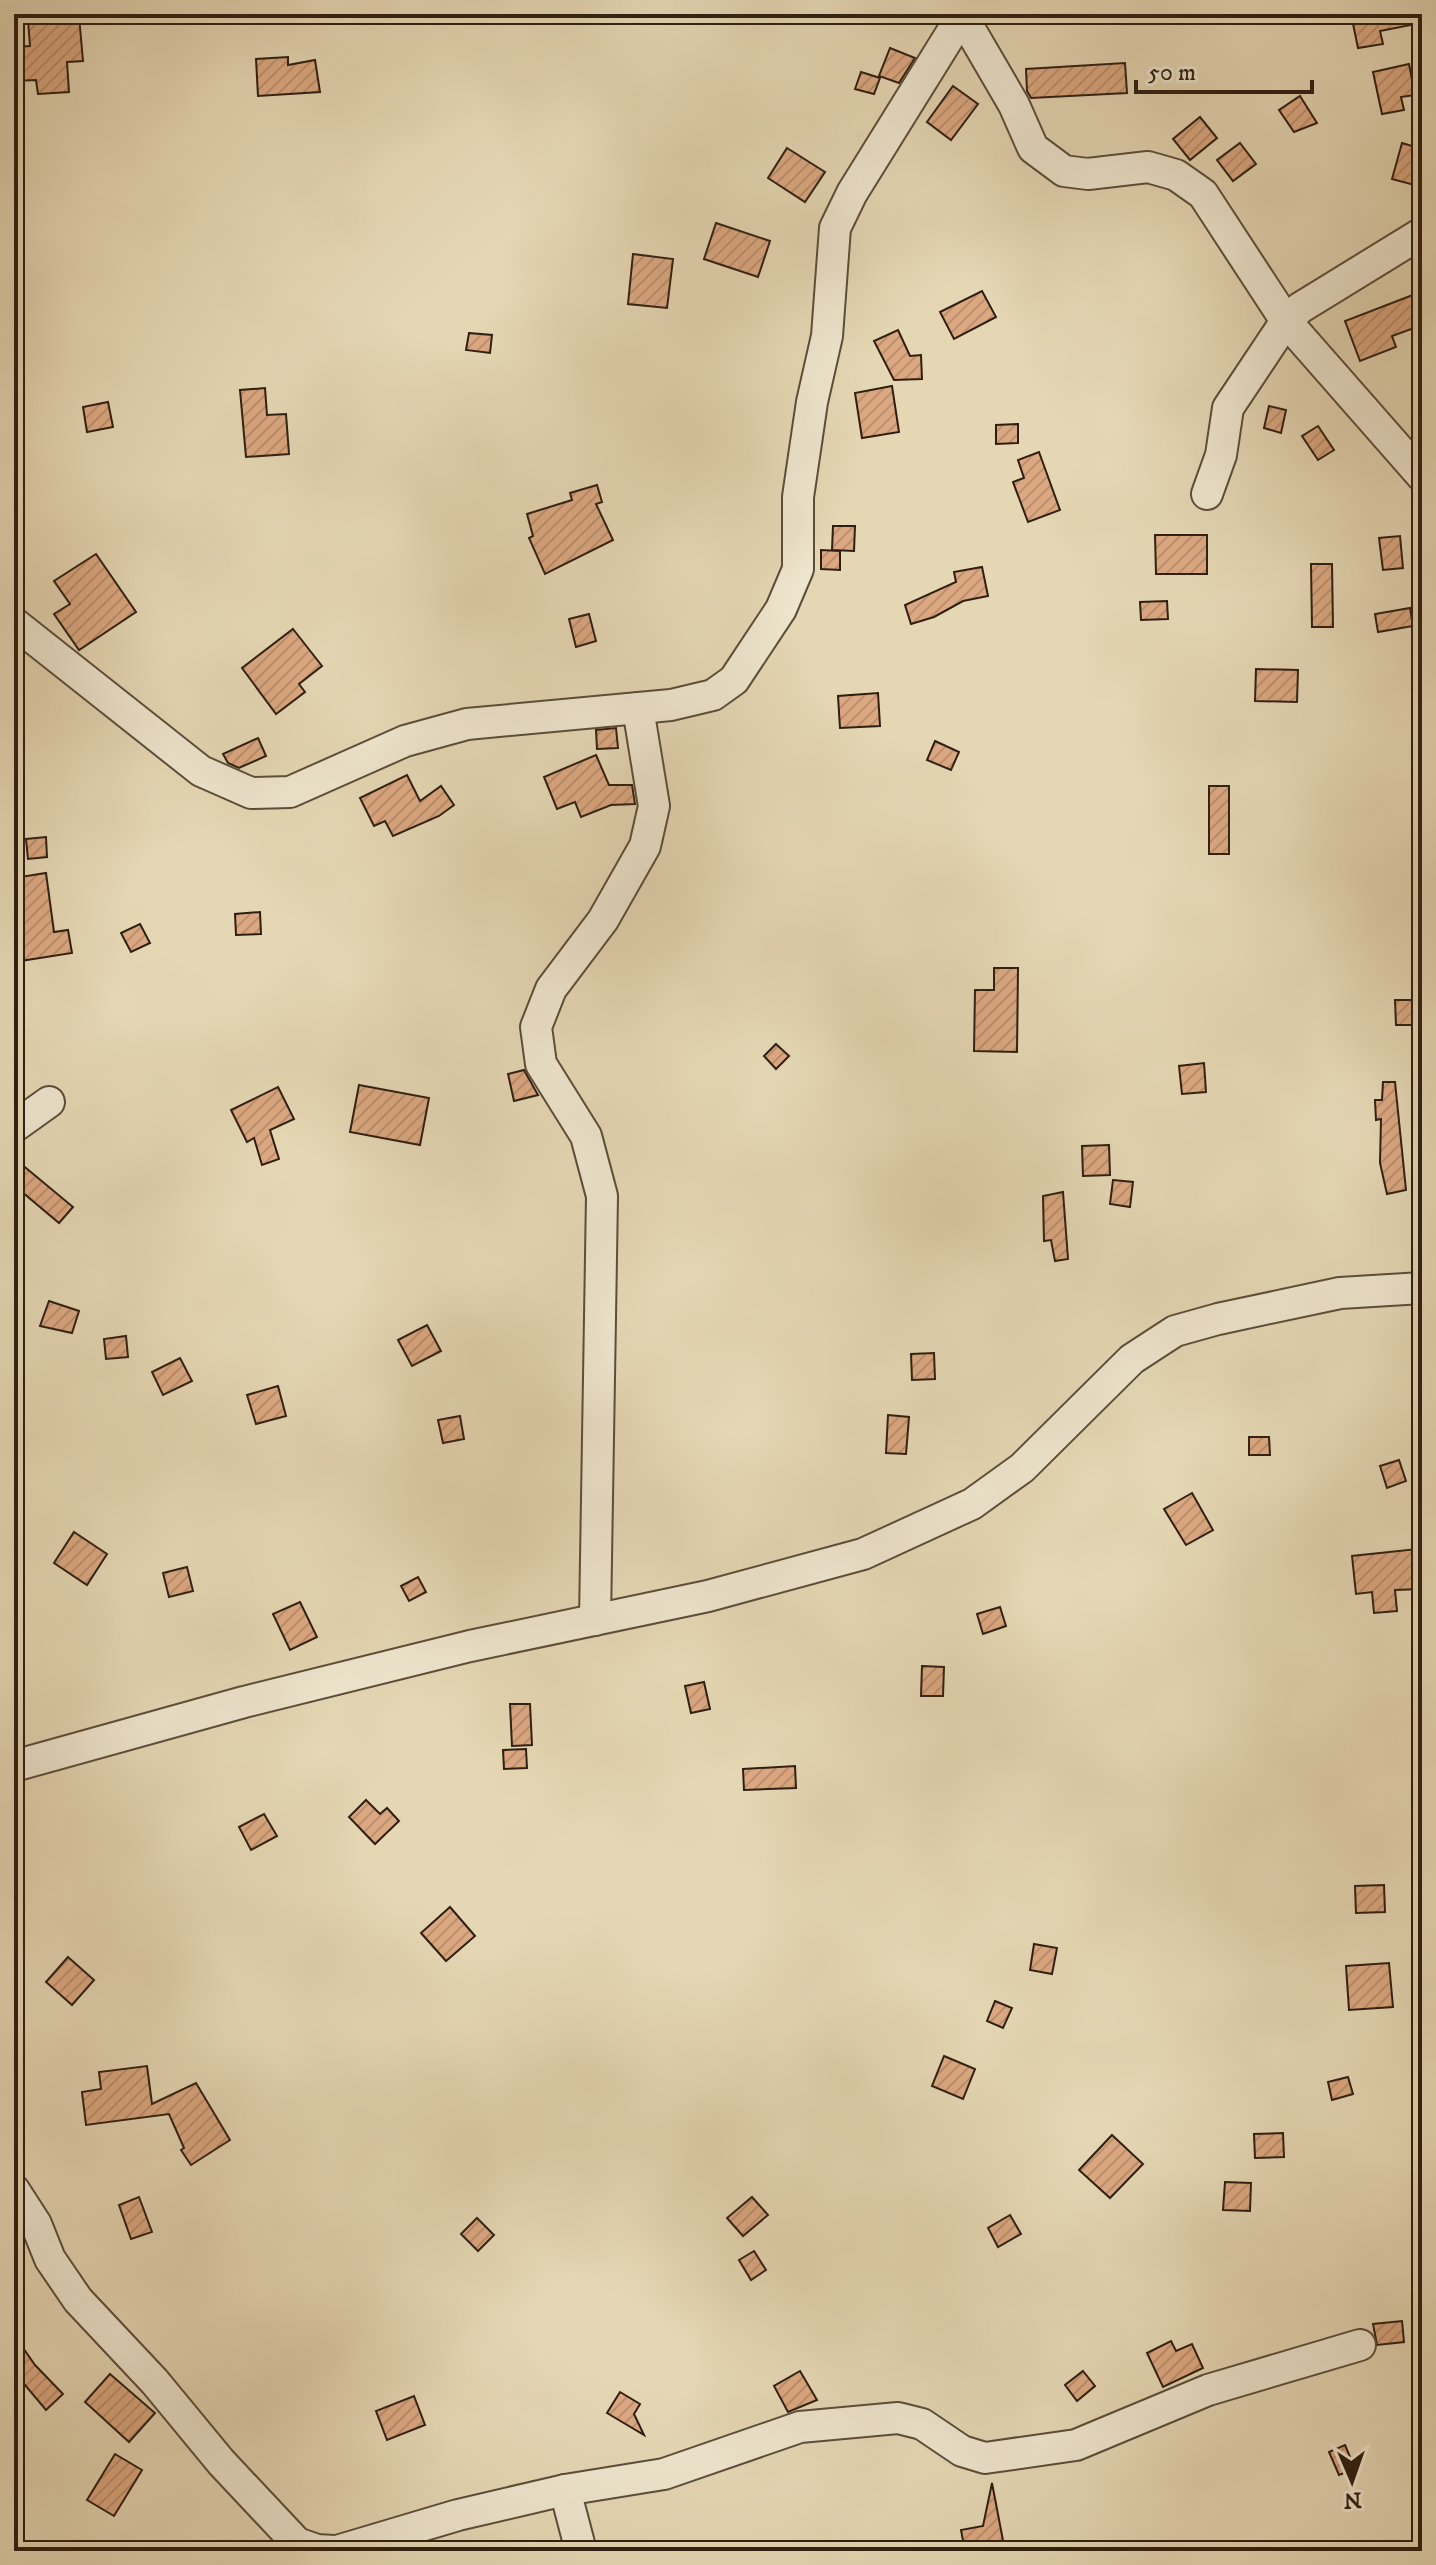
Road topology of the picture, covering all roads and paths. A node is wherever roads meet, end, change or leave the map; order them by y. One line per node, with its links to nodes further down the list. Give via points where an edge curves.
1 (961, 15): 3 (street, via 1033,148 1064,171 1088,174 1148,167 1176,175 1203,194); 7 (street, via 835,228 827,336 798,497 798,569 781,609 734,680 713,695)
2 (1422, 233): 3 (street)
3 (1286, 321): 4 (street); 5 (street, via 1228,408 1221,455)
4 (1422, 476)
5 (1207, 494)
6 (14, 623): 7 (street, via 201,771 251,793 290,792 405,741 467,724)
7 (638, 708): 11 (street, via 654,806 645,846 603,920 551,989 536,1027 541,1064 586,1136 602,1196)
8 (49, 1102): 9 (street)
9 (14, 1127)
10 (1422, 1288): 11 (street, via 1340,1293 1175,1331 1132,1359 1022,1468 972,1504 863,1554)
11 (595, 1620): 12 (street, via 244,1702)
12 (14, 1766)
13 (14, 2190): 16 (street, via 78,2300 221,2462 297,2543)
14 (1360, 2345): 15 (street, via 1208,2390 1076,2445 985,2458 962,2451 922,2424 898,2418 859,2420 800,2427 664,2474)
15 (565, 2490): 16 (street); 17 (street)
16 (335, 2551)
17 (581, 2551)

